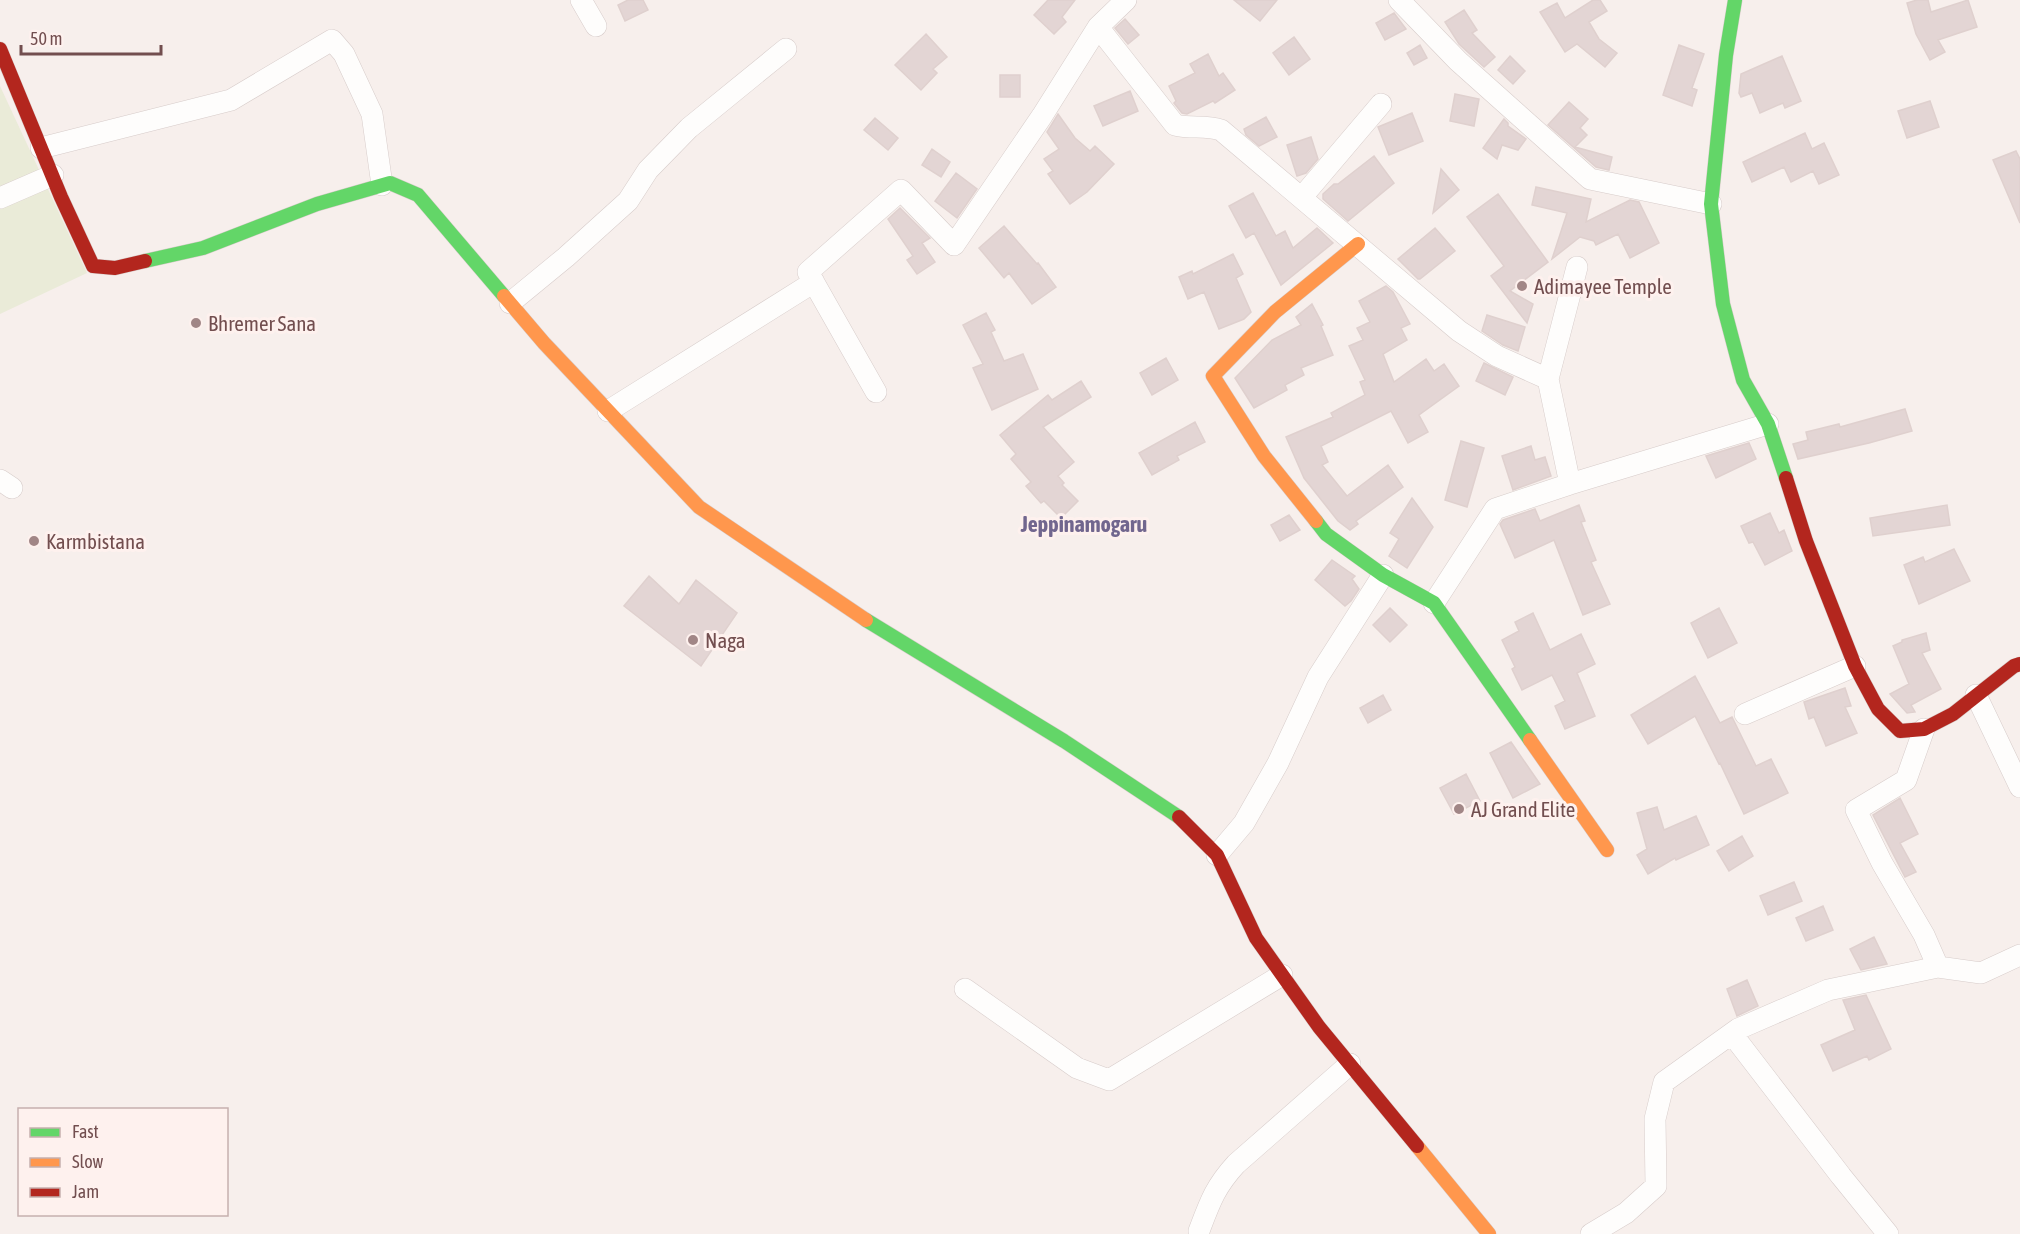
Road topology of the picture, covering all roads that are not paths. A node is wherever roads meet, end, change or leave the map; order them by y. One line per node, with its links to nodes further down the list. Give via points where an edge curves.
1 (581, 0): 5 (street)
2 (1126, 0): 6 (street)
3 (1399, 0): 15 (street, via 1458,61 1590,179)
4 (1735, 0): 15 (street)
5 (596, 26)
6 (1098, 27): 13 (street, via 1175,125 1221,130); 18 (street, via 954,245 902,190 808,272)
7 (0, 49): 10 (street)
8 (786, 49): 19 (street, via 688,128 648,170 628,201)
9 (1381, 104): 13 (street)
10 (41, 148): 11 (street); 12 (street, via 231,100 332,40 344,54 372,114)
11 (53, 175): 12 (street, via 93,266 115,268 203,248 317,204); 14 (street)
12 (382, 185): 19 (street, via 390,183 418,195)
13 (1302, 197): 16 (street)
14 (0, 198)
15 (1711, 204): 23 (street, via 1723,304 1743,380)
16 (1358, 244): 20 (street, via 1459,331 1497,356); 25 (street, via 1275,312 1213,376 1264,456 1326,534)
17 (1577, 267): 20 (street)
18 (814, 282): 21 (street); 22 (street)
19 (510, 303): 22 (street)
20 (1548, 379): 24 (street)
21 (876, 392)
22 (608, 411): 34 (street, via 699,507 860,617 1177,815)
23 (1768, 424): 24 (street); 28 (street, via 1806,541)
24 (1570, 484): 26 (street, via 1495,509)
25 (1383, 574): 26 (street); 34 (street, via 1318,677 1278,763 1244,823)
26 (1434, 603): 33 (street)
27 (2020, 664): 29 (street)
28 (1855, 666): 30 (street); 31 (street, via 1878,709 1900,731)
29 (1976, 695): 31 (street, via 1953,714); 32 (street)
30 (1745, 714)
31 (1924, 729): 36 (street, via 1906,780 1856,810)
32 (2020, 787)
33 (1606, 850)
34 (1217, 855): 37 (street, via 1256,938)
35 (2020, 955): 36 (street, via 1981,972)
36 (1938, 967): 39 (street, via 1828,990)
37 (1282, 975): 38 (street, via 1109,1080 1077,1068); 40 (street)
38 (965, 989)
39 (1732, 1034): 43 (street, via 1664,1082 1655,1119 1656,1186 1626,1213); 44 (street)
40 (1350, 1064): 41 (street, via 1236,1164 1212,1197); 42 (street)
41 (1199, 1231)
42 (1489, 1234)
43 (1591, 1234)
44 (1888, 1234)

